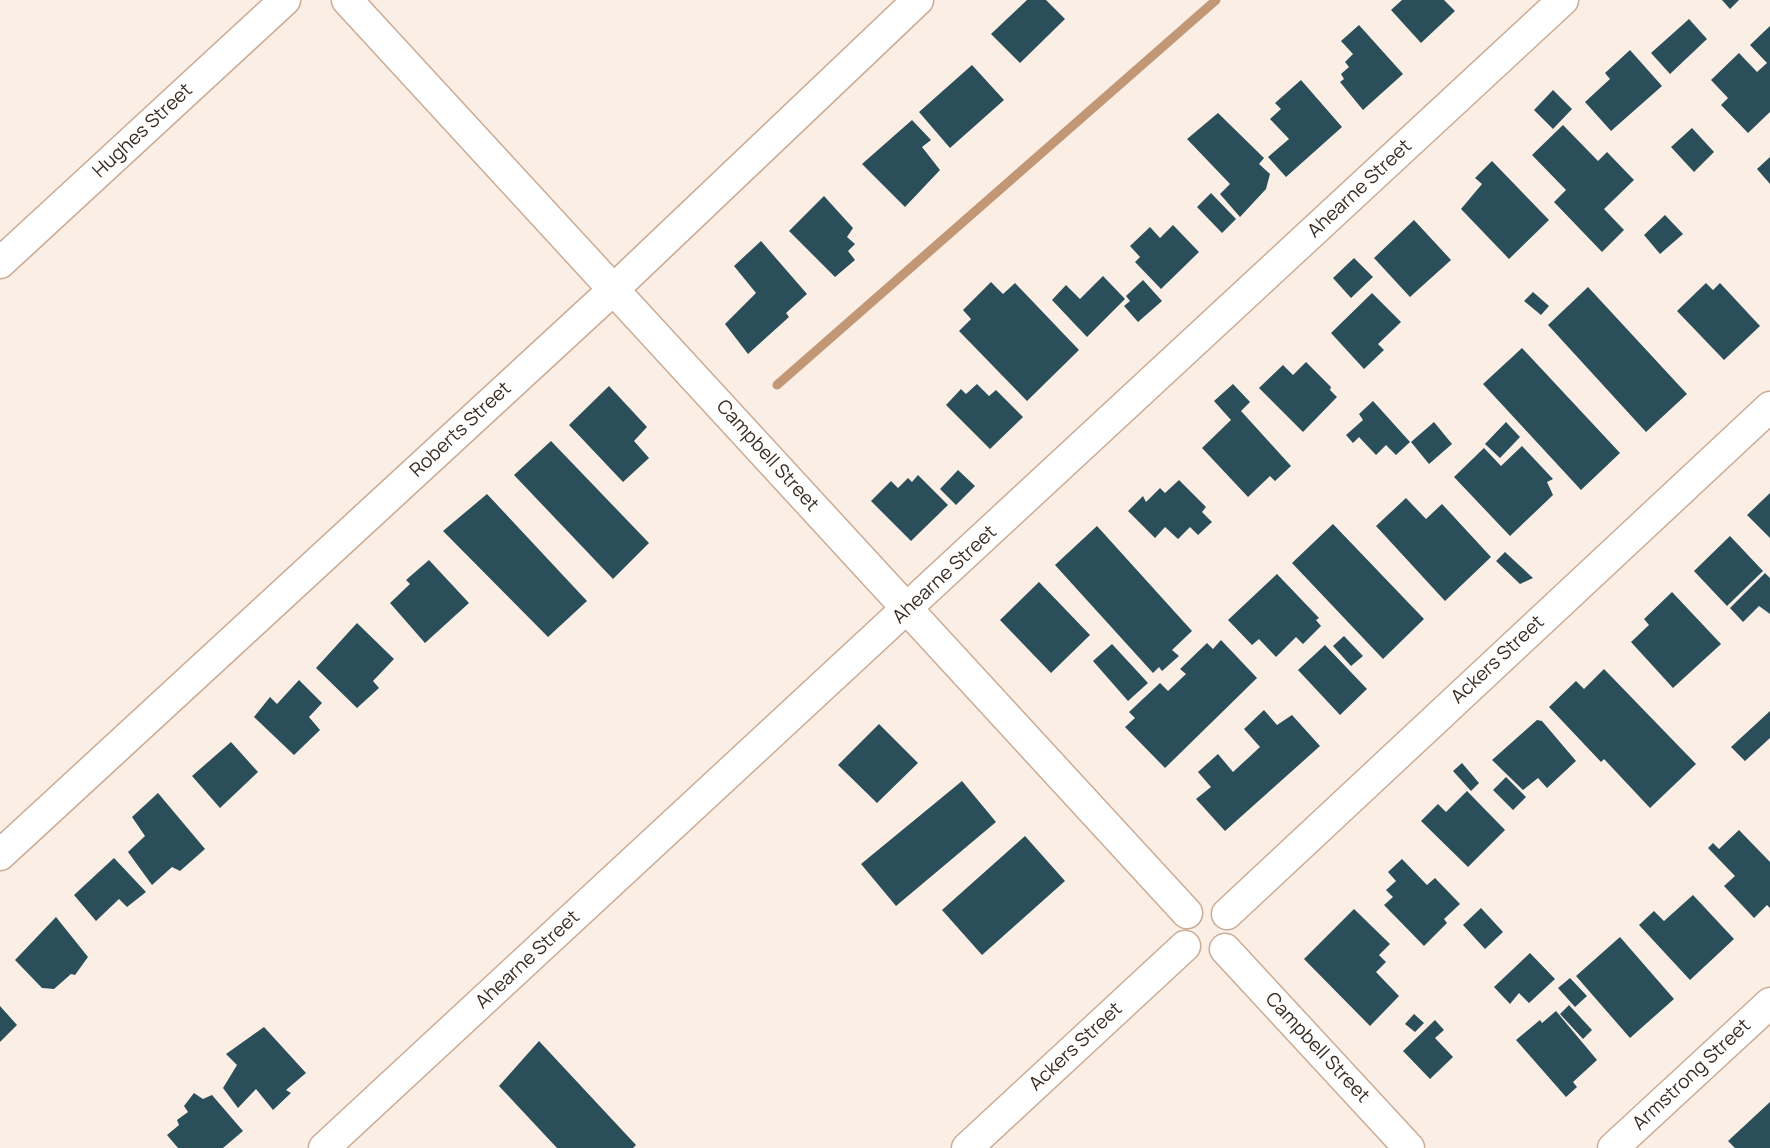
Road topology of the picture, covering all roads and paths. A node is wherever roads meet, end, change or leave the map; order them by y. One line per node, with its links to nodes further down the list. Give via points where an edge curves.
1 (285, 0): 5 (street, Hughes Street)
2 (347, 0): 6 (street, Campbell Street)
3 (918, 0): 6 (street, Roberts Street)
4 (1563, 0): 8 (street, Ahearne Street)
5 (0, 263)
6 (614, 289): 8 (street, Campbell Street); 9 (street, Roberts Street)
7 (1770, 407): 11 (street, Ackers Street)
8 (908, 610): 10 (street, Campbell Street); 15 (street, Ahearne Street)
9 (0, 855)
10 (1187, 913): 11 (street, via 1203,904 1220,907); 12 (street, via 1180,929)
11 (1227, 914): 13 (street, via 1232,931)
12 (1185, 946): 13 (street, via 1208,957); 16 (street, Ackers Street)
13 (1225, 949): 17 (street, Campbell Street)
14 (1770, 1003): 18 (street, Armstrong Street)
15 (324, 1148)
16 (967, 1148)
17 (1409, 1148)
18 (1613, 1148)

